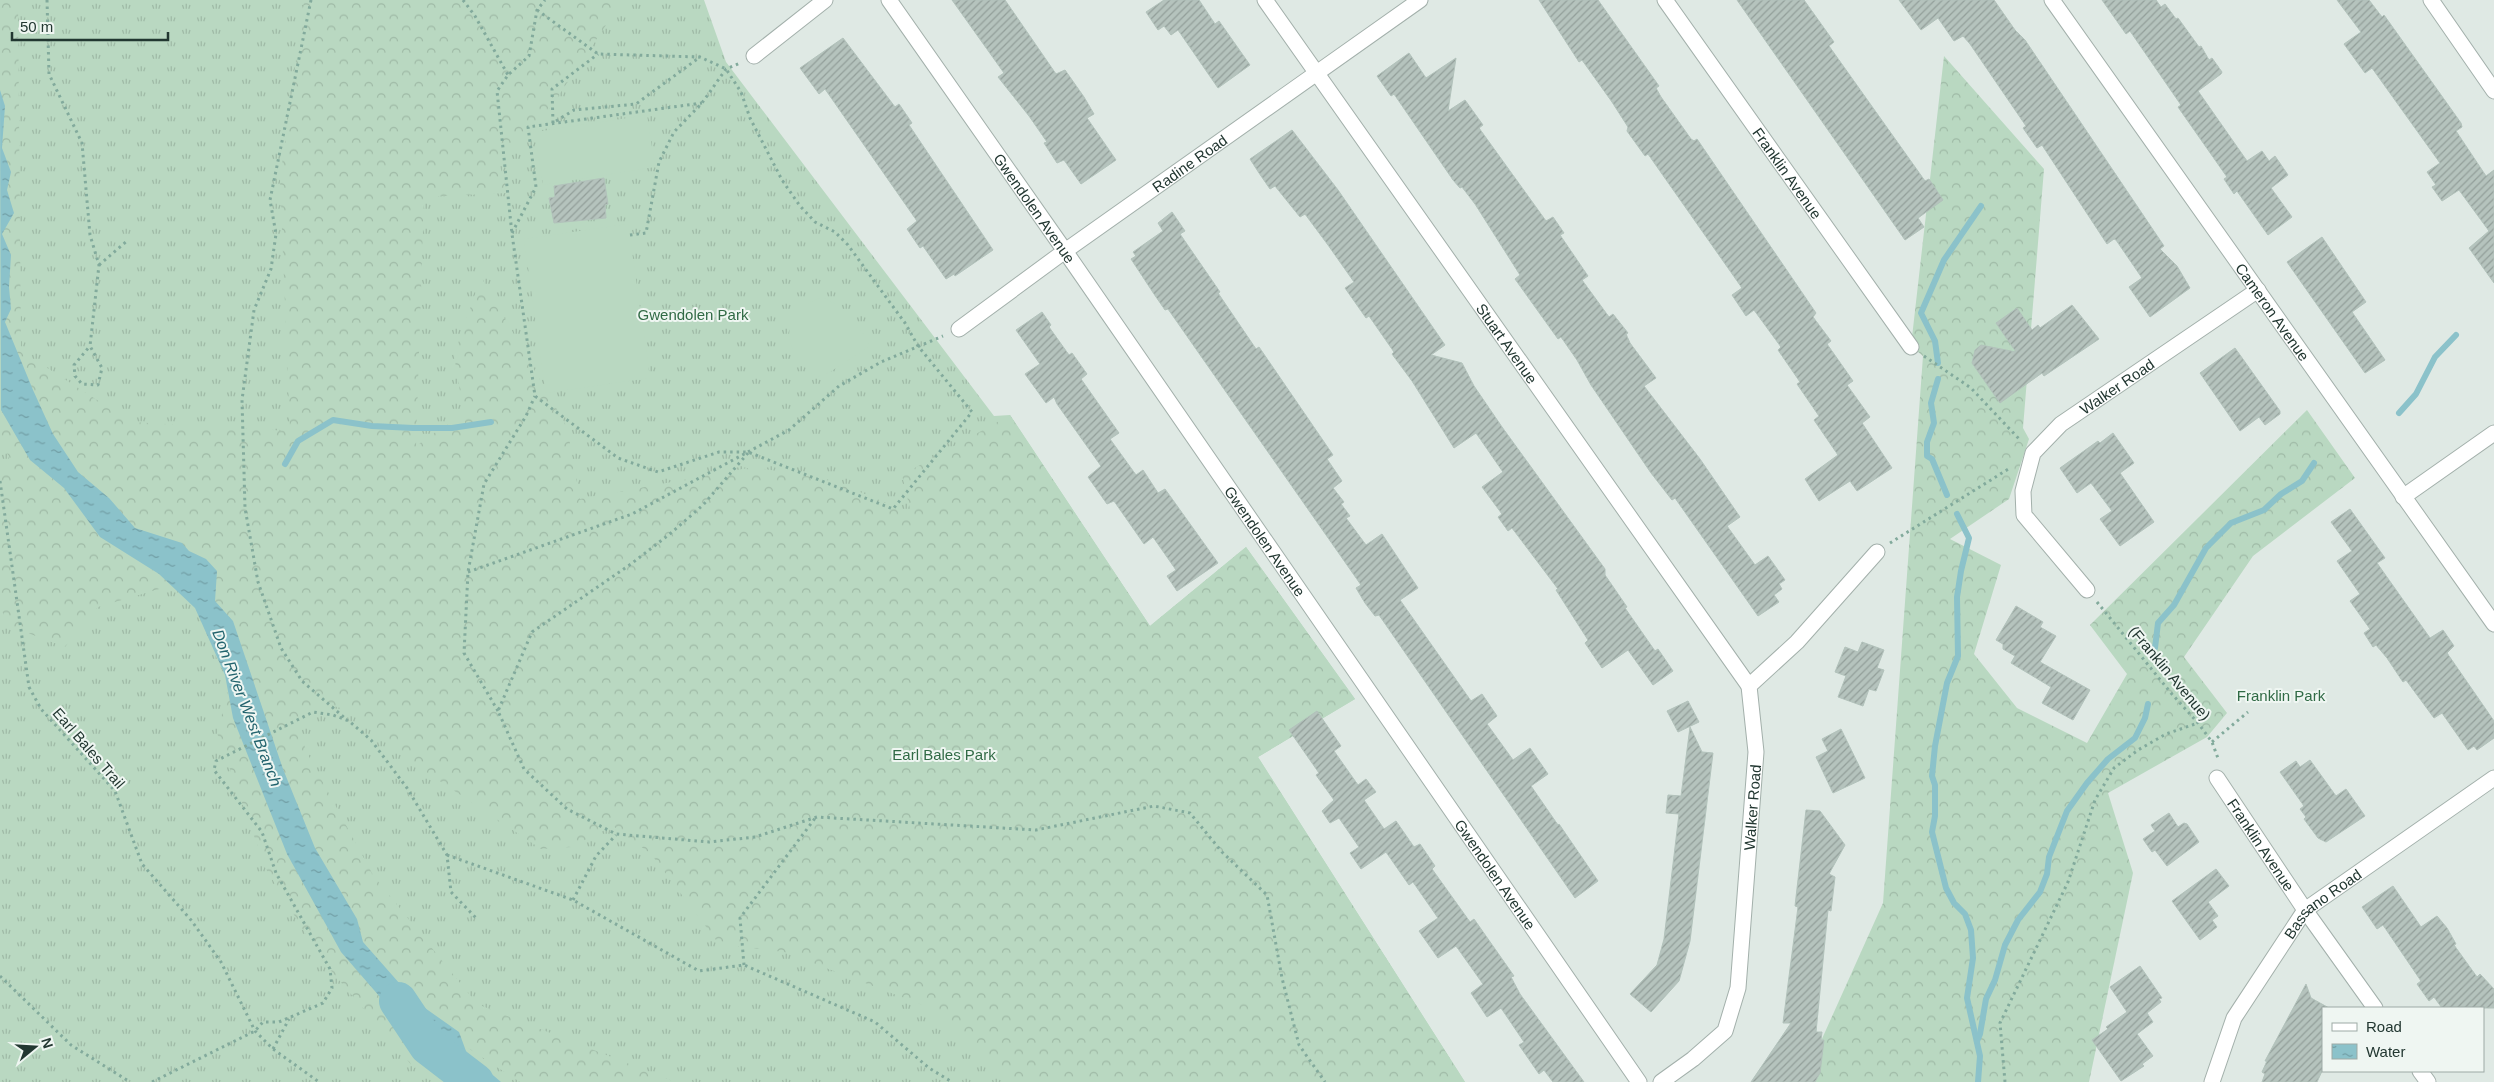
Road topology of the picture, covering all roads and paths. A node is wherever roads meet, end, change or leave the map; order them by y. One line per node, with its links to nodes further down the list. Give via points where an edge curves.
1 (47, 0): 26 (path, via 49,74 82,142 90,234)
2 (312, 0): 45 (path, via 270,200 276,234 271,269 254,310 242,400 245,508 258,582 281,648 302,681)
3 (463, 0): 18 (path)
4 (545, 0): 12 (path)
5 (825, 0): 14 (street)
6 (889, 0): 25 (street, Gwendolen Avenue)
7 (1265, 0): 17 (street, Stuart Avenue)
8 (1420, 0): 17 (street, Radine Road)
9 (1665, 0): 31 (street, Franklin Avenue)
10 (2052, 0): 27 (street, Cameron Avenue)
11 (2431, 0): 19 (street)
12 (537, 10): 13 (path); 18 (path, via 529,56)
13 (598, 54): 15 (path); 21 (path, via 552,88)
14 (754, 56): 16 (path)
15 (700, 57): 16 (path); 21 (path, via 636,104 574,110)
16 (726, 69): 20 (path); 30 (path, via 741,92 750,118 782,180 800,206 815,222 835,232 848,245 906,323)
17 (1317, 72): 25 (street, Radine Road); 42 (street, Stuart Avenue)
18 (508, 75): 22 (path, via 497,91)
19 (2494, 91)
20 (702, 103): 21 (path); 23 (path, via 674,132 659,162 646,233)
21 (553, 123): 22 (path, via 528,127 536,187)
22 (512, 234): 32 (path)
23 (630, 235)
24 (127, 242): 26 (path)
25 (1065, 251): 28 (street, Radine Road); 67 (street, Gwendolen Avenue)
26 (99, 265): 29 (path)
27 (2258, 290): 35 (street, Walker Road, via 2061,424); 37 (street, Cameron Avenue)
28 (959, 329): 30 (path)
29 (90, 346): 29 (path, via 102,368 98,385 82,384 75,376 74,365)
30 (918, 346): 34 (path, via 880,362 839,386 789,430); 34 (path, via 972,412 893,509)
31 (1911, 346): 35 (path, via 1971,388)
32 (534, 396): 34 (path, via 618,458 658,472 718,452); 39 (path, via 526,416 484,484)
33 (2494, 433): 37 (street)
34 (748, 452): 39 (path, via 632,514); 43 (path, via 703,505 671,533 532,632)
35 (2033, 453): 38 (path); 40 (street, Walker Road, via 2023,491 2024,515)
36 (0, 481): 60 (path, Earl Bales Trail, via 29,686 41,709 115,790 142,864 191,920 221,962)
37 (2403, 497): 41 (street, Cameron Avenue)
38 (1877, 552): 42 (street, via 1797,642)
39 (468, 572): 43 (path, via 464,653)
40 (2087, 590): 46 (path, (Franklin Avenue))
41 (2494, 624)
42 (1749, 686): 68 (street, Walker Road, via 1756,752 1738,988 1725,1031)
43 (498, 711): 51 (path, via 524,769 567,810)
44 (2248, 712): 47 (path)
45 (349, 722): 52 (path, via 371,740 407,788); 59 (path, via 313,712 216,761 214,770 262,832 276,873 330,969 332,988 323,1003)
46 (2198, 723): 47 (path, (Franklin Avenue)); 69 (path, via 2166,734 2138,750 2114,768 2095,800 2068,882 2000,1023)
47 (2212, 742): 48 (path, (Franklin Avenue), via 2220,763)
48 (2217, 778): 54 (street, Franklin Avenue)
49 (2494, 778): 54 (street, Bassano Road)
50 (817, 817): 51 (path, via 755,837 709,842); 56 (path, via 740,918); 66 (path, via 1036,830 1154,806 1190,814 1222,852 1267,895 1282,978 1299,1045)
51 (616, 834): 53 (path, via 596,856)
52 (447, 855): 53 (path); 55 (path, via 451,892)
53 (573, 900): 56 (path, via 699,971)
54 (2306, 910): 58 (street, Franklin Avenue); 70 (street, Bassano Road, via 2234,1018)
55 (477, 919)
56 (744, 964): 65 (path, via 875,1022 929,1068)
57 (0, 976): 62 (path, via 71,1045)
58 (2374, 1007)
59 (290, 1017): 60 (path, via 279,1022 263,1022); 61 (path)
60 (254, 1031): 61 (path, Earl Bales Trail); 63 (path)
61 (272, 1049): 64 (path, Earl Bales Trail)
62 (130, 1082)
63 (152, 1082)
64 (319, 1082)
65 (952, 1082)
66 (1325, 1082)
67 (1639, 1082)
68 (1662, 1082)
69 (2005, 1082)
70 (2212, 1082)

